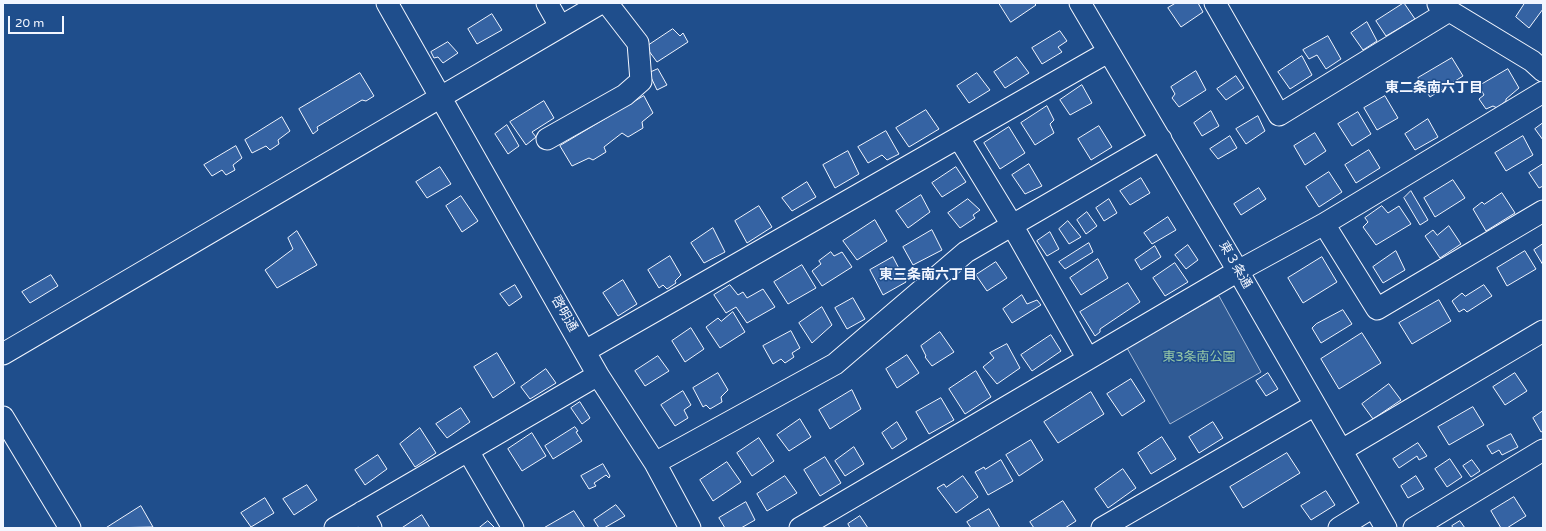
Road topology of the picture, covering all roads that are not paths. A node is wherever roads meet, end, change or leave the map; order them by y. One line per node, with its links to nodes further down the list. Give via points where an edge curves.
1 (387, 3): 12 (street, 啓明通)
2 (547, 3): 8 (street)
3 (601, 3): 8 (street)
4 (607, 3): 14 (street, via 638,43 640,81 625,95)
5 (1080, 3): 9 (street, 東３条通)
6 (1215, 3): 7 (street, via 1279,115)
7 (1442, 7): 10 (street, via 1532,61)
8 (560, 26): 12 (street)
9 (1108, 52): 13 (street); 15 (street, 東３条通)
10 (1543, 71)
11 (1543, 92): 17 (street)
12 (440, 98): 21 (street, 啓明通); 22 (street)
13 (959, 138): 18 (street); 21 (street)
14 (547, 139)
15 (1161, 139): 18 (street); 19 (street, 東３条通)
16 (1543, 211): 17 (street, via 1377,309)
17 (1324, 224): 19 (street)
18 (1012, 225): 23 (street); 30 (street, via 966,252 835,364)
19 (1238, 271): 23 (street); 25 (street, 東３条通)
20 (1543, 332): 27 (street)
21 (585, 351): 24 (street, 啓明通)
22 (3, 354)
23 (1088, 359): 37 (street)
24 (598, 375): 29 (street); 30 (street, 啓明通)
25 (1315, 405): 27 (street, 東３条通); 38 (street)
26 (3, 418): 33 (street)
27 (1342, 450): 31 (street, 東３条通)
28 (1543, 450): 41 (street)
29 (468, 451): 32 (street); 35 (street)
30 (655, 463): 36 (street, 啓明通)
31 (1374, 508): 39 (street); 40 (street, 東３条通)
32 (366, 520): 34 (street)
33 (70, 528)
34 (335, 528)
35 (513, 528)
36 (690, 528)
37 (800, 528)
38 (1102, 528)
39 (1339, 528)
40 (1386, 528)
41 (1414, 528)

